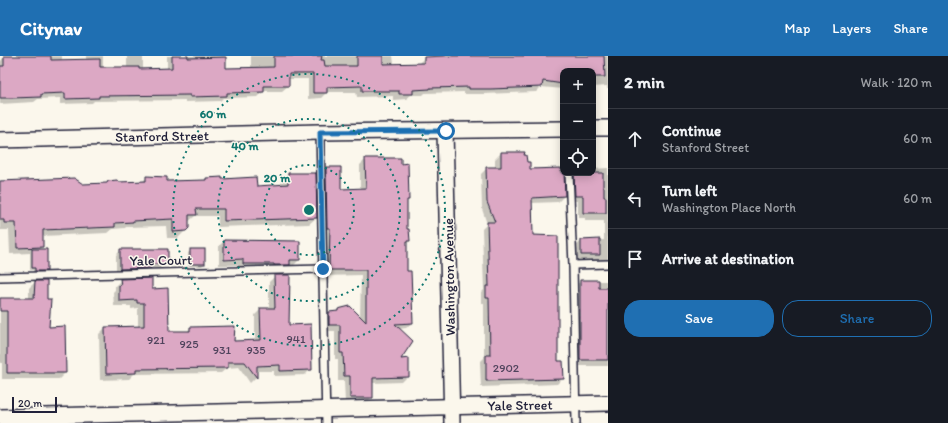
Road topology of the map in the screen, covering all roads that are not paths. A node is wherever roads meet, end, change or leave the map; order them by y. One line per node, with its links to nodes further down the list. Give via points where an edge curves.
1 (596, 128): 2 (street)
2 (608, 128)
3 (560, 129): 4 (street, Stanford Street)
4 (446, 131): 5 (street, Stanford Street); 14 (street, Washington Avenue)
5 (320, 132): 6 (street, Stanford Street); 10 (lane)
6 (0, 140)
7 (569, 176): 9 (lane)
8 (608, 264): 9 (lane)
9 (573, 265): 13 (lane)
10 (323, 269): 11 (lane, Yale Court); 15 (lane)
11 (0, 276)
12 (608, 403): 13 (street, Yale Street)
13 (575, 404): 14 (street, Yale Street); 18 (lane)
14 (451, 407): 15 (street, Yale Street); 17 (street, Washington Avenue)
15 (326, 416): 16 (street, Yale Street)
16 (0, 417)
17 (452, 423)
18 (576, 423)

